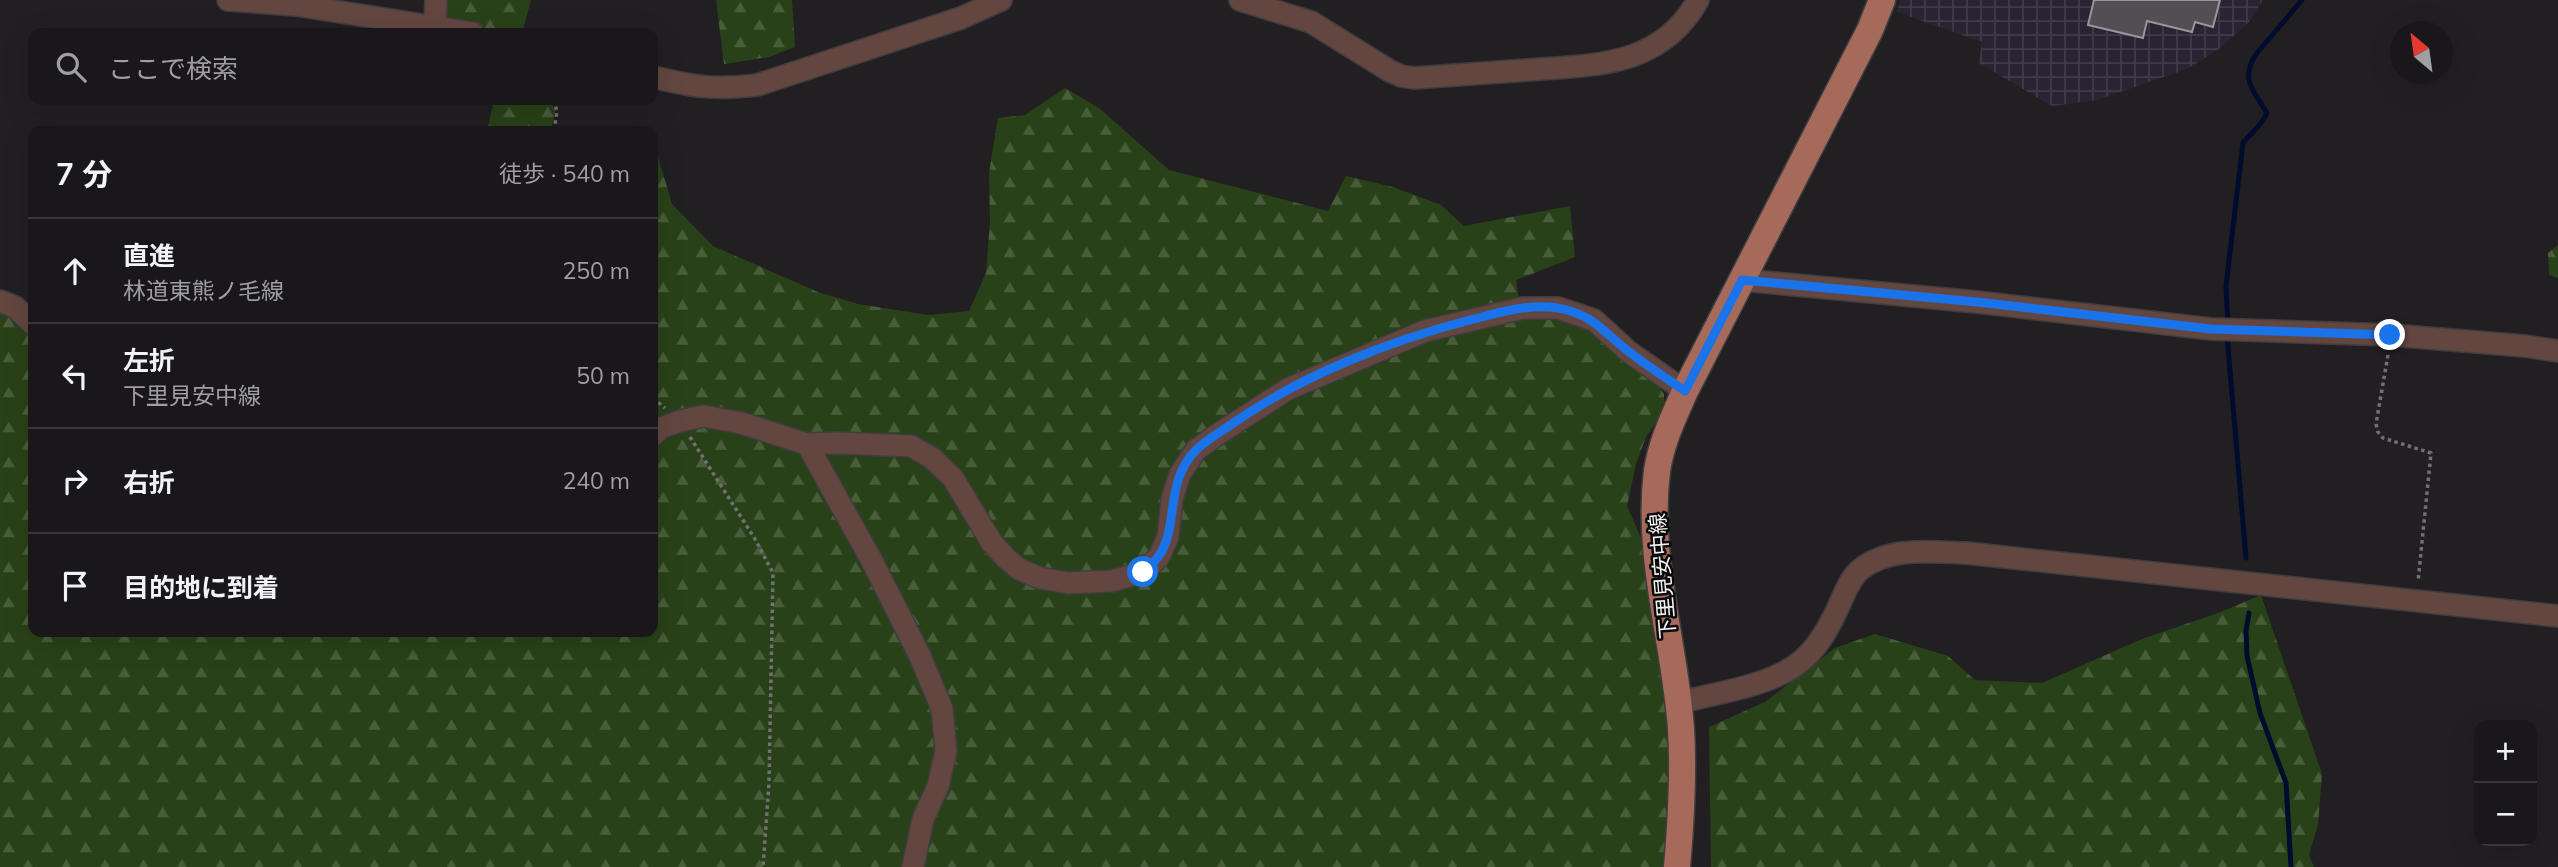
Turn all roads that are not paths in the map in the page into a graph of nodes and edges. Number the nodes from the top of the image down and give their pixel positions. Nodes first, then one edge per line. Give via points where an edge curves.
1 (228, 0) edge
2 (436, 0) edge
3 (1001, 0) edge
4 (1240, 0) edge
5 (1698, 0) edge
6 (1882, 0) edge
7 (435, 26) junction
8 (446, 28) edge
9 (658, 78) edge
10 (1742, 280) junction
11 (0, 301) edge
12 (28, 319) edge
13 (2558, 351) edge
14 (1685, 391) junction
15 (658, 431) edge
16 (807, 444) junction
17 (2558, 616) edge
18 (1678, 703) junction
19 (912, 867) edge
20 (1677, 867) edge

1 - 7 street via 296,5
2 - 7 street
3 - 9 street via 961,18 757,85 697,88
4 - 5 street via 1311,22 1390,71 1414,78 1605,65 1646,51 1667,37
6 - 10 main road, 下里見安中線
7 - 8 street
10 - 13 street via 2211,329 2390,335
10 - 14 main road, 下里見安中線
11 - 12 street
14 - 16 street via 1629,352 1594,320 1558,308 1523,309 1425,331 1288,389 1196,450 1180,474 1168,537 1159,557 1143,572 1112,581 1068,583 1019,569 992,543 953,478 911,446
14 - 18 main road, 下里見安中線 via 1658,469 1655,524
15 - 16 street via 703,416
16 - 19 street via 878,571 942,709 946,751
17 - 18 street via 1966,553 1908,552 1882,558 1860,570 1826,634 1800,663 1770,679
18 - 20 main road, 下里見安中線 via 1683,804

